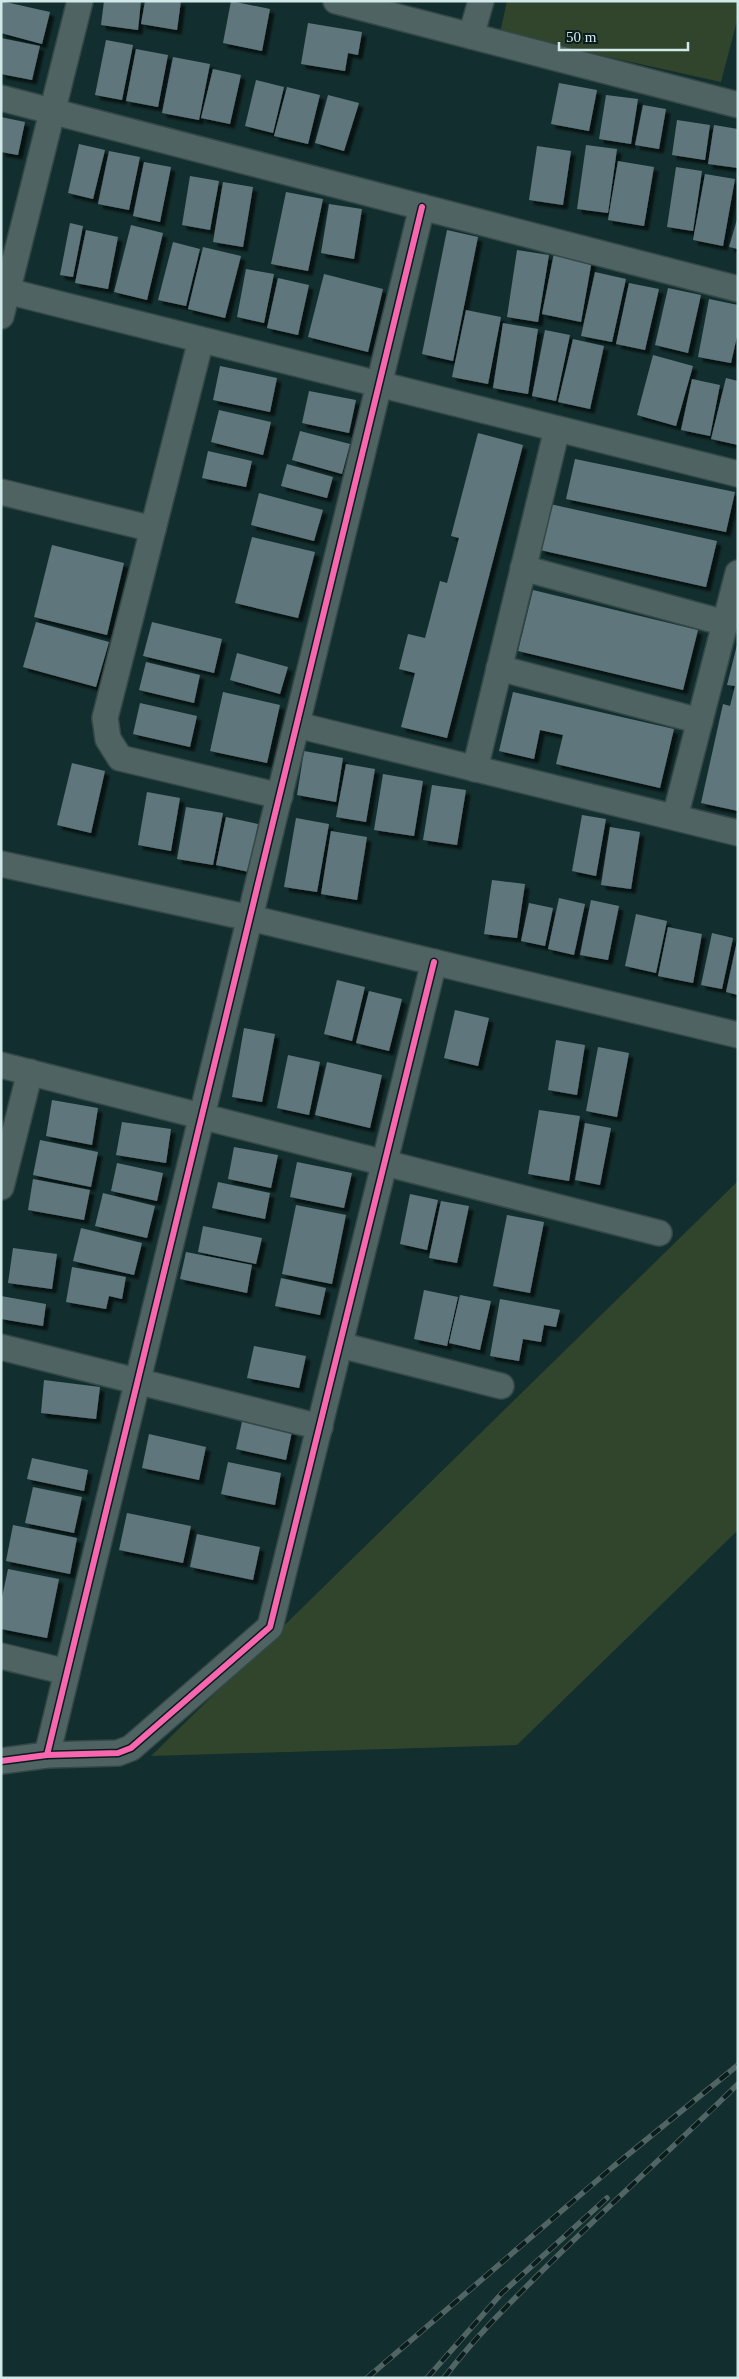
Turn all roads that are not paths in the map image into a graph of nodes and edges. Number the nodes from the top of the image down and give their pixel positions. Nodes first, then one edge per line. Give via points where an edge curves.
1 (80, 1) edge
2 (336, 1) edge
3 (481, 1) edge
4 (471, 36) junction
5 (1, 98) edge
6 (738, 105) edge
7 (52, 111) junction
8 (422, 207) junction
9 (738, 289) edge
10 (7, 292) junction
11 (1, 316) edge
12 (201, 340) junction
13 (379, 384) junction
14 (556, 428) junction
15 (738, 474) edge
16 (1, 492) edge
17 (153, 529) junction
18 (523, 568) junction
19 (738, 573) edge
20 (725, 623) junction
21 (499, 668) junction
22 (700, 721) junction
23 (297, 725) junction
24 (475, 769) junction
25 (280, 796) junction
26 (675, 818) junction
27 (738, 833) edge
28 (1, 864) edge
29 (250, 918) junction
30 (434, 962) junction
31 (738, 1035) edge
32 (1, 1065) edge
33 (30, 1072) junction
34 (202, 1116) junction
35 (385, 1163) junction
36 (1, 1187) edge
37 (659, 1233) dead end
38 (340, 1345) junction
39 (1, 1348) edge
40 (138, 1382) junction
41 (501, 1386) dead end
42 (320, 1426) junction
43 (1, 1656) edge
44 (67, 1672) junction
45 (47, 1755) junction
46 (1, 1761) edge

1 - 7 street
2 - 4 street
3 - 4 street
4 - 6 street
5 - 7 street
7 - 8 street
7 - 10 street
8 - 9 street
8 - 13 street
10 - 11 street
10 - 12 street
12 - 13 street
12 - 17 street
13 - 14 street
13 - 23 street
14 - 15 street
14 - 18 street
16 - 17 street
17 - 25 street via 104,718 108,739 120,758
18 - 20 street
18 - 21 street
19 - 20 street
20 - 22 street
21 - 22 street
21 - 24 street
22 - 26 street
23 - 24 street
23 - 25 street
24 - 26 street
25 - 29 street
26 - 27 street
28 - 29 street
29 - 30 street
29 - 34 street
30 - 31 street
30 - 35 street
32 - 33 street
33 - 34 street
33 - 36 street
34 - 35 street
34 - 40 street
35 - 37 street
35 - 38 street
38 - 41 street
38 - 42 street
39 - 40 street
40 - 42 street
40 - 44 street
42 - 45 street via 270,1627 130,1748 118,1753
43 - 44 street
44 - 45 street
45 - 46 street

